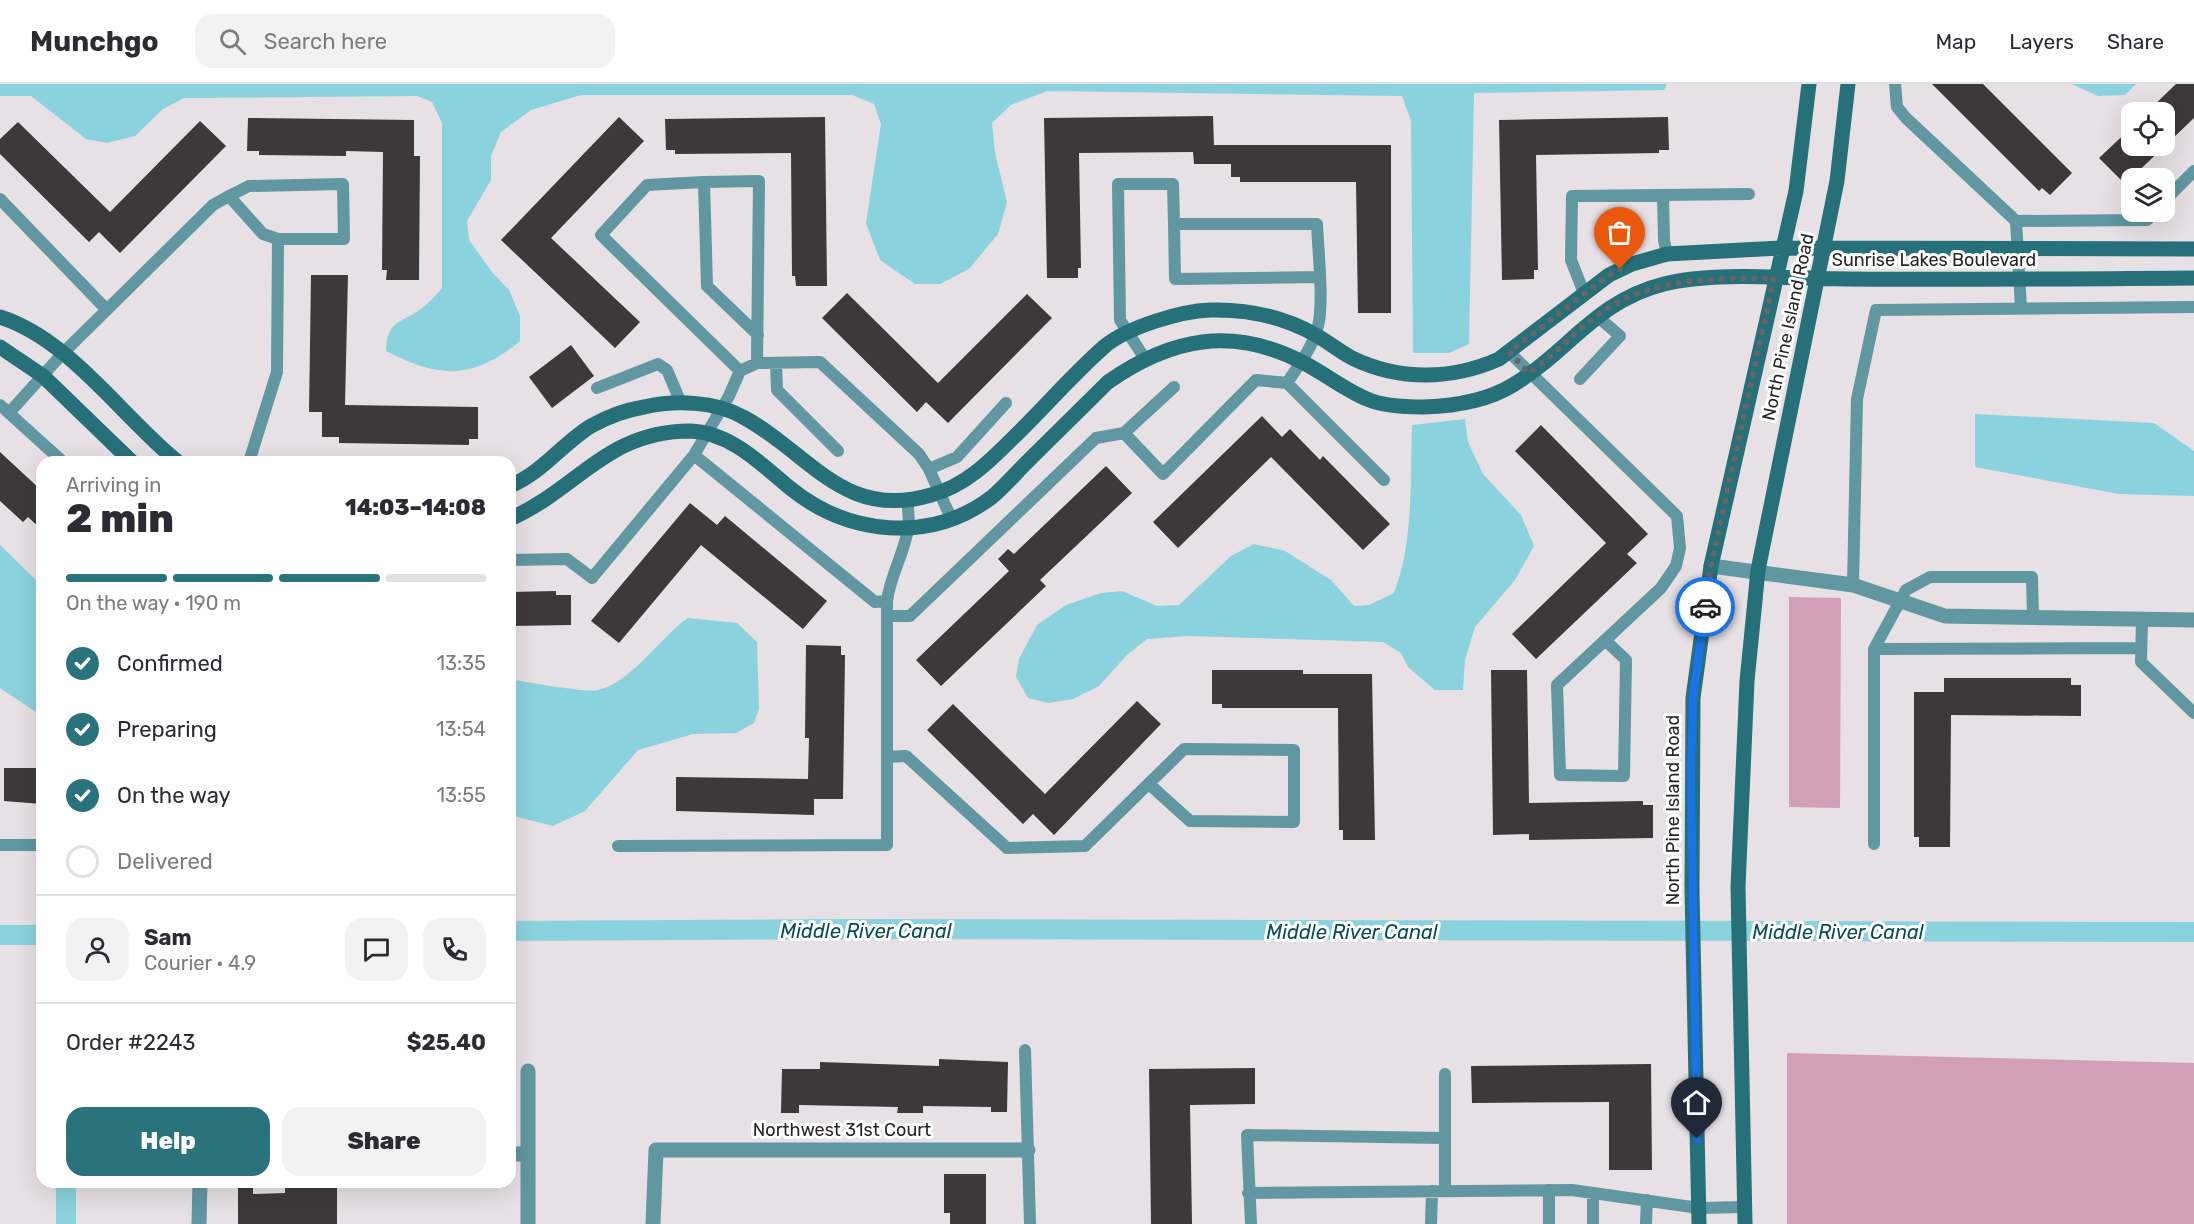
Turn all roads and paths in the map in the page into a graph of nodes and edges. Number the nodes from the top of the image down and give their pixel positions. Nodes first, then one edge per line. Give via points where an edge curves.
1 (1809, 84) edge
2 (1848, 84) edge
3 (1896, 84) edge
4 (2194, 171) edge
5 (704, 182) junction
6 (2175, 190) edge
7 (1749, 194) dead end
8 (1663, 195) junction
9 (229, 196) junction
10 (0, 199) edge
11 (2121, 219) edge
12 (2016, 221) junction
13 (1174, 224) junction
14 (278, 239) junction
15 (1781, 248) junction
16 (1825, 249) junction
17 (2018, 249) junction
18 (2194, 249) edge
19 (1667, 254) junction
20 (1319, 277) junction
21 (1774, 278) junction
22 (2194, 278) edge
23 (1818, 279) junction
24 (2019, 280) junction
25 (1584, 293) junction
26 (2194, 307) edge
27 (2020, 308) junction
28 (106, 310) junction
29 (1596, 316) junction
30 (0, 317) edge
31 (1128, 333) junction
32 (758, 334) junction
33 (1316, 335) junction
34 (0, 347) edge
35 (1509, 352) junction
36 (63, 353) junction
37 (1145, 359) junction
38 (1301, 361) junction
39 (757, 363) junction
40 (776, 363) junction
41 (740, 371) junction
42 (1529, 373) junction
43 (43, 376) junction
44 (1580, 379) dead end
45 (1287, 383) junction
46 (1174, 387) dead end
47 (597, 388) dead end
48 (681, 403) junction
49 (1006, 403) dead end
50 (719, 408) junction
51 (4, 409) edge
52 (707, 433) junction
53 (1124, 433) junction
54 (838, 452) dead end
55 (694, 455) junction
56 (56, 456) edge
57 (126, 456) edge
58 (172, 456) edge
59 (251, 456) edge
60 (929, 469) junction
61 (1384, 480) dead end
62 (516, 482) edge
63 (940, 492) junction
64 (907, 500) junction
65 (516, 516) edge
66 (951, 518) junction
67 (909, 527) junction
68 (516, 560) edge
69 (1711, 566) junction
70 (1758, 570) junction
71 (1853, 585) junction
72 (1901, 600) junction
73 (887, 602) junction
74 (887, 616) junction
75 (2033, 617) junction
76 (2142, 619) junction
77 (2194, 620) edge
78 (1605, 640) junction
79 (2141, 648) junction
80 (1874, 649) junction
81 (2194, 713) edge
82 (887, 757) junction
83 (1149, 784) junction
84 (1874, 844) dead end
85 (0, 845) edge
86 (36, 845) edge
87 (618, 846) dead end
88 (1025, 1050) dead end
89 (528, 1071) dead end
90 (1445, 1074) dead end
91 (1445, 1138) junction
92 (1028, 1149) junction
93 (516, 1154) edge
94 (528, 1154) junction
95 (200, 1188) edge
96 (1549, 1190) junction
97 (1438, 1191) junction
98 (1248, 1193) junction
99 (1593, 1193) junction
100 (1647, 1200) junction
101 (1745, 1207) junction
102 (1699, 1208) junction
103 (199, 1224) edge
104 (528, 1224) edge
105 (653, 1224) edge
106 (1030, 1224) edge
107 (1251, 1224) edge
108 (1431, 1224) edge
109 (1549, 1224) edge
110 (1593, 1224) edge
111 (1646, 1224) edge
112 (1699, 1224) edge
113 (1745, 1224) edge

1 - 15 street, North Pine Island Road via 1796,190
2 - 16 street, North Pine Island Road
3 - 12 lane via 1897,107 1906,118
4 - 6 lane
5 - 32 lane via 707,286
5 - 32 lane via 759,181
5 - 41 lane via 647,185 601,235
7 - 8 lane
8 - 19 lane
8 - 25 lane via 1572,196 1571,260
9 - 14 lane via 263,234
9 - 14 lane via 249,186 343,184 344,239
9 - 28 lane via 213,205
10 - 28 lane
11 - 12 lane
12 - 17 lane
13 - 20 lane via 1317,224
13 - 20 lane via 1175,279
13 - 31 lane via 1173,184 1118,184 1120,320
14 - 59 lane via 277,372
15 - 16 street, Sunrise Lakes Boulevard
15 - 19 street, Sunrise Lakes Boulevard
15 - 21 street, North Pine Island Road
16 - 17 street, Sunrise Lakes Boulevard
16 - 23 street, North Pine Island Road
17 - 18 street, Sunrise Lakes Boulevard
17 - 24 lane
19 - 25 street, Sunrise Lakes Boulevard via 1624,268
20 - 33 lane
21 - 23 street, Sunrise Lakes Boulevard
21 - 29 street, Sunrise Lakes Boulevard via 1667,283 1615,303
21 - 69 street, North Pine Island Road
22 - 24 street, Sunrise Lakes Boulevard
23 - 24 street, Sunrise Lakes Boulevard
23 - 70 street, North Pine Island Road
24 - 27 lane
25 - 35 street, Sunrise Lakes Boulevard
26 - 27 lane
27 - 71 lane via 1876,310 1857,399
28 - 36 lane
29 - 42 street, Sunrise Lakes Boulevard
29 - 44 lane via 1620,336
30 - 36 street via 31,330
31 - 33 street, Sunrise Lakes Boulevard via 1162,319 1208,310 1278,319
31 - 37 lane
31 - 63 street, Sunrise Lakes Boulevard via 1107,345 991,460 970,477
32 - 39 lane
33 - 35 street, Sunrise Lakes Boulevard via 1352,358 1385,370 1420,376 1478,368
33 - 38 lane
34 - 43 street
35 - 42 lane
36 - 43 lane
36 - 58 street
37 - 38 street, Sunrise Lakes Boulevard via 1178,346 1230,340 1272,349
37 - 66 street, Sunrise Lakes Boulevard via 1108,382 992,496
38 - 42 street, Sunrise Lakes Boulevard via 1369,400 1420,407 1458,405 1491,395
38 - 45 lane
39 - 40 lane
39 - 41 lane
40 - 54 lane via 777,390
40 - 60 lane via 820,362 919,454
41 - 50 lane
42 - 78 lane via 1677,516 1680,548 1676,566 1661,588
43 - 51 lane
43 - 57 street
45 - 53 lane via 1256,380 1163,474
45 - 61 lane
46 - 53 lane
47 - 48 lane via 658,364 667,370
48 - 50 street, Sunrise Lakes Boulevard
48 - 62 street, Sunrise Lakes Boulevard via 645,406 590,427 539,469
49 - 60 lane via 957,456
50 - 52 lane
50 - 64 street, Sunrise Lakes Boulevard via 759,427 840,488 861,496
51 - 56 lane
52 - 55 lane
52 - 65 street, Sunrise Lakes Boulevard via 646,436 621,445 536,507
52 - 67 street, Sunrise Lakes Boulevard via 751,455 820,510 864,525
53 - 74 lane via 1096,438 910,616
55 - 68 lane via 592,578 567,559
55 - 73 lane via 875,602
60 - 63 lane
63 - 64 street, Sunrise Lakes Boulevard
63 - 66 lane
64 - 67 lane
66 - 67 street, Sunrise Lakes Boulevard
67 - 73 lane via 888,586
69 - 70 street
69 - 102 street, North Pine Island Road via 1693,698 1693,980
70 - 71 street
70 - 101 street, North Pine Island Road via 1746,691 1738,887
71 - 72 street
72 - 75 street via 1946,616
72 - 75 lane via 1906,590 1930,577 2032,577
72 - 80 lane
73 - 74 lane
74 - 82 lane
75 - 76 street
76 - 77 street
76 - 79 lane
78 - 78 lane via 1557,685 1560,776 1624,776 1626,660
79 - 80 lane
79 - 81 lane via 2141,662
80 - 84 lane
82 - 83 lane via 906,756 1007,848 1085,846
82 - 87 lane via 887,845
83 - 83 lane via 1184,749 1294,750 1294,822 1190,821
85 - 86 lane
88 - 92 lane
89 - 94 street
90 - 91 lane
91 - 97 lane
91 - 98 lane via 1247,1135
92 - 105 street, Northwest 31st Court via 656,1150
92 - 106 lane
93 - 94 street
94 - 104 street
95 - 103 street
96 - 97 lane
96 - 99 lane
96 - 109 lane
97 - 98 lane
97 - 108 lane
98 - 107 lane
99 - 100 lane
99 - 110 lane
100 - 102 lane
100 - 111 lane
101 - 102 lane
101 - 113 street, North Pine Island Road
102 - 112 street, North Pine Island Road

